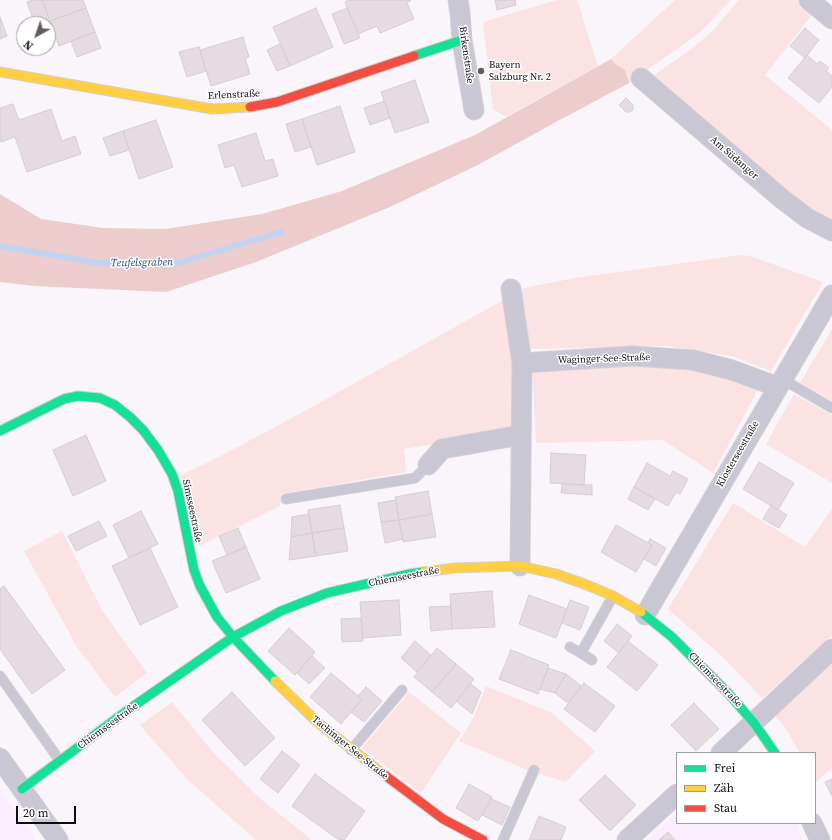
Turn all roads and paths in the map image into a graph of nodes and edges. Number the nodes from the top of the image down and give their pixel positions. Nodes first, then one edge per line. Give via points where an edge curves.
1 (458, 0) edge
2 (809, 0) edge
3 (832, 19) edge
4 (462, 40) junction
5 (0, 72) edge
6 (641, 78) dead end
7 (474, 110) dead end
8 (832, 231) edge
9 (511, 289) dead end
10 (832, 295) edge
11 (522, 363) junction
12 (780, 383) junction
13 (832, 408) edge
14 (0, 431) edge
15 (521, 435) junction
16 (428, 465) joint
17 (286, 499) dead end
18 (520, 566) junction
19 (613, 596) junction
20 (645, 614) junction
21 (233, 637) junction
22 (570, 648) dead end
23 (832, 648) edge
24 (581, 653) junction
25 (592, 660) dead end
26 (0, 676) edge
27 (402, 690) dead end
28 (754, 723) junction
29 (351, 750) junction
30 (722, 752) edge
31 (774, 752) edge
32 (0, 758) edge
33 (60, 761) junction
34 (534, 770) dead end
35 (22, 789) junction
36 (676, 795) edge
37 (812, 824) edge
38 (58, 840) edge
39 (483, 840) edge
40 (503, 840) edge
41 (627, 840) edge
42 (820, 840) edge

1 - 4 street, Birkenstraße
2 - 3 street
4 - 5 street, Erlenstraße via 277,102 252,107 212,109
4 - 7 street, Birkenstraße
6 - 8 street, Am Südanger via 782,199 807,218
9 - 11 street
10 - 12 street, Klosterseestraße
11 - 12 street, Waginger-See-Straße via 632,356 693,360
11 - 15 street
12 - 13 lane
12 - 20 street, Klosterseestraße
14 - 21 street, Simsseestraße via 64,399 78,396 100,398 115,405 130,417 158,450 172,474 178,491 194,570 217,617
15 - 16 street via 442,449
15 - 18 street
16 - 17 lane via 415,478
18 - 19 street, Chiemseestraße via 587,584
18 - 21 street, Chiemseestraße via 454,568 409,574 327,593 281,611
19 - 20 street, Chiemseestraße
19 - 24 lane
20 - 28 street, Chiemseestraße via 696,660
21 - 29 street, Tachinger-See-Straße via 288,695
21 - 33 street, Chiemseestraße
22 - 24 lane
23 - 28 street
24 - 25 lane
26 - 33 lane
27 - 29 lane
28 - 30 street
28 - 31 street, Chiemseestraße
29 - 39 street, Tachinger-See-Straße via 443,819
32 - 35 street
33 - 35 street, Chiemseestraße
34 - 40 lane
35 - 38 street
36 - 41 street
37 - 42 street

